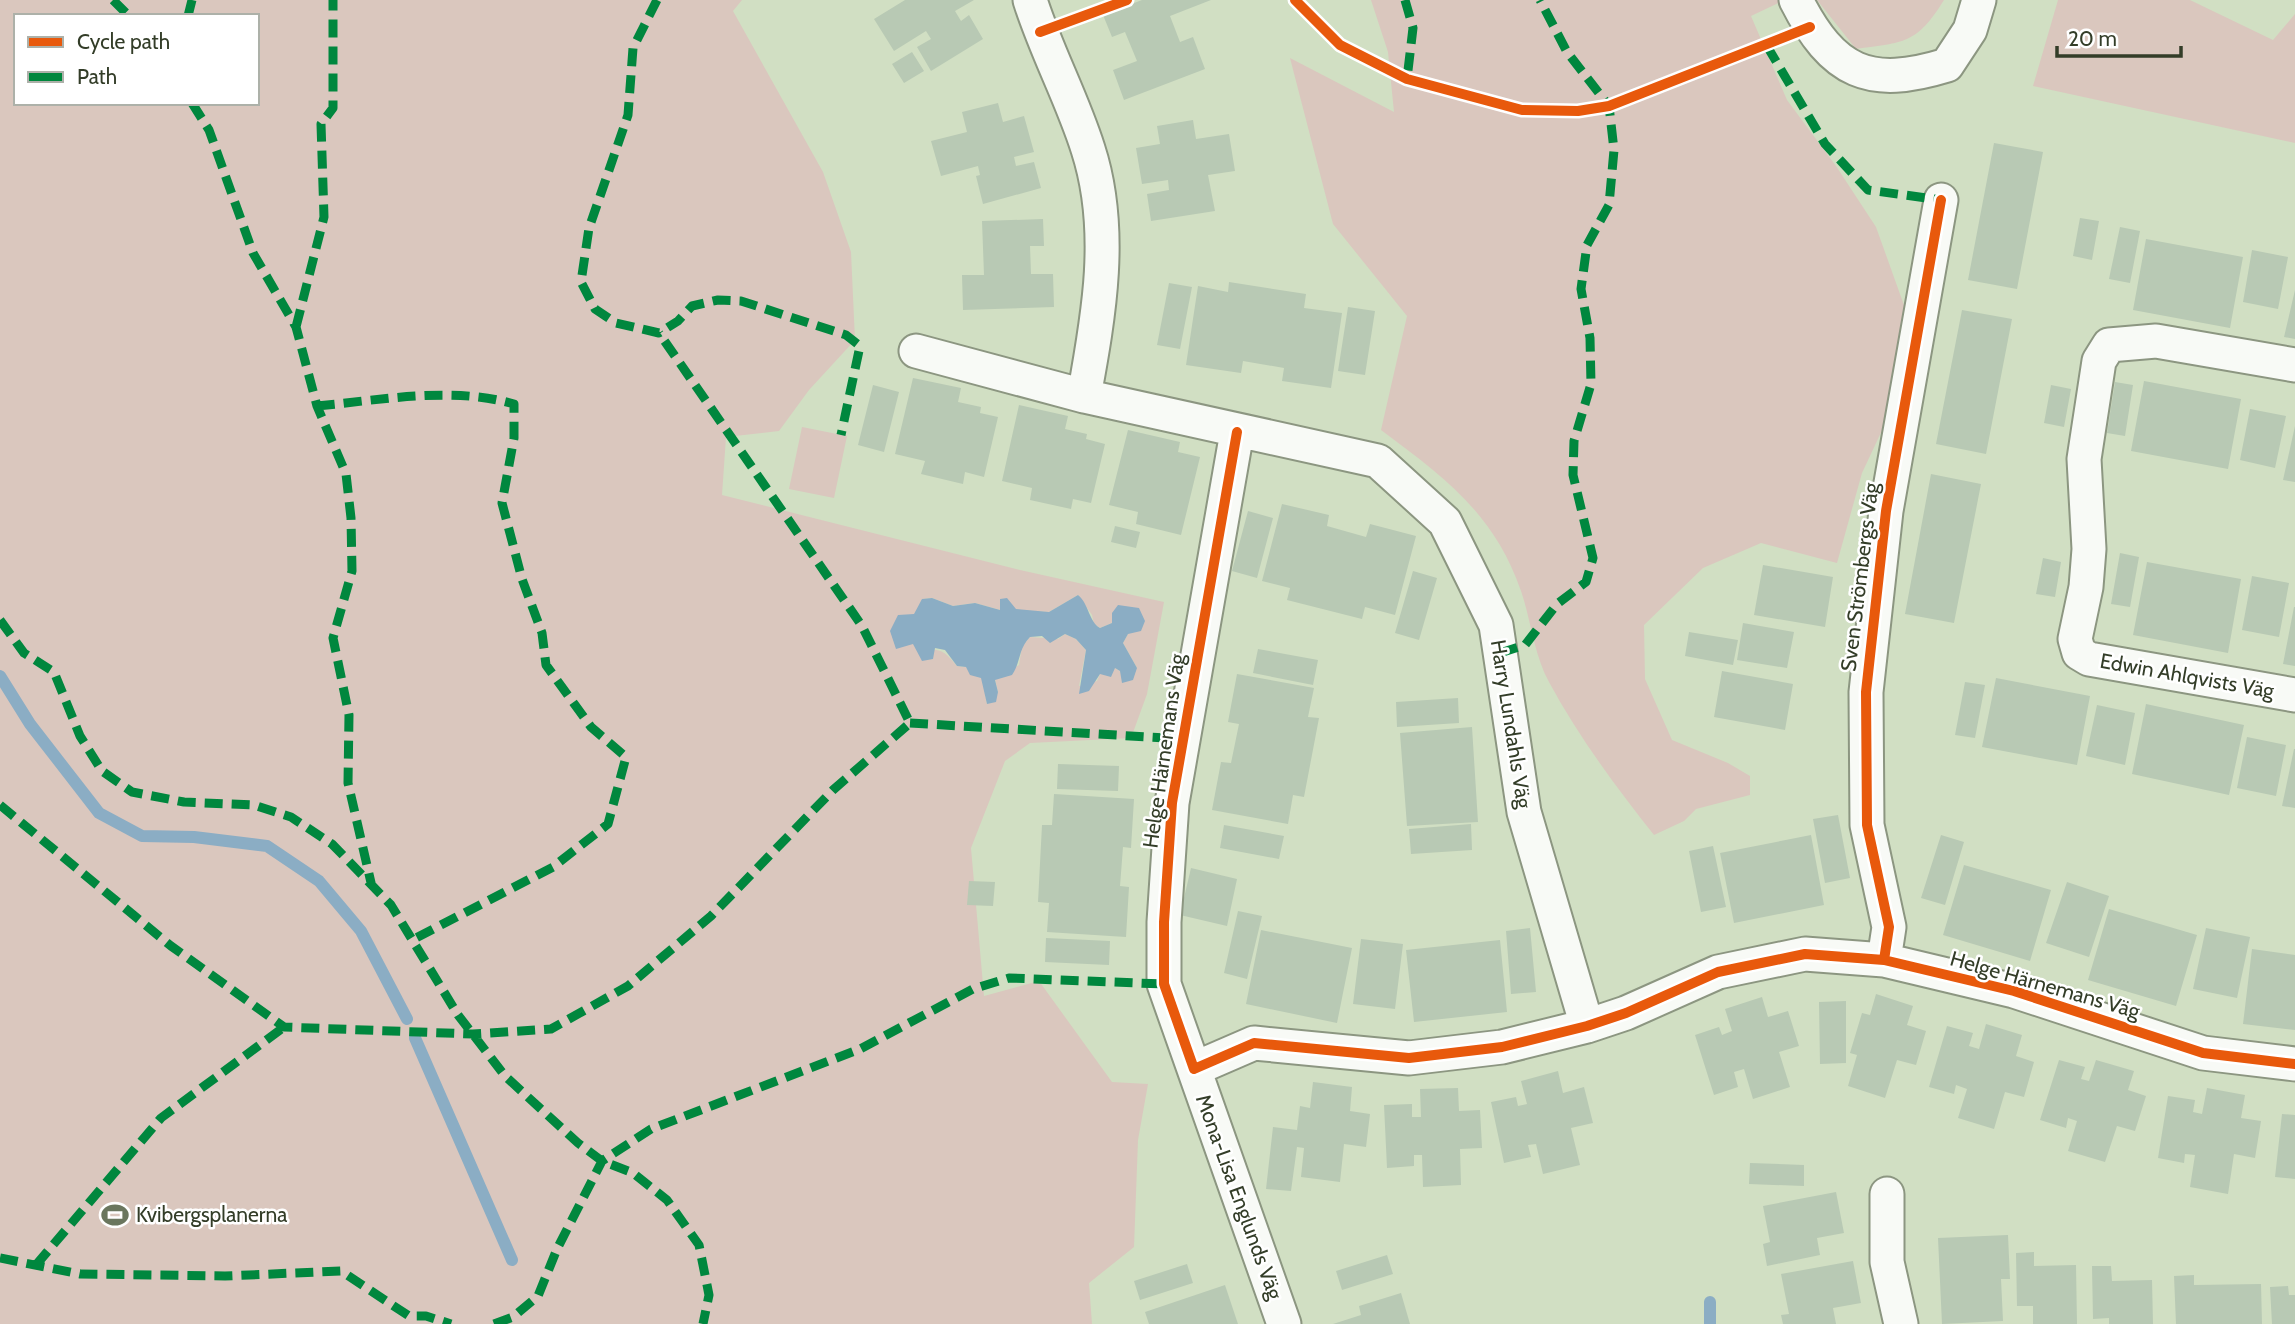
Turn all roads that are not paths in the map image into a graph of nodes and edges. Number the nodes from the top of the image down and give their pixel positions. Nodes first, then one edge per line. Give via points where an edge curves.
1 (1030, 0) edge
2 (1796, 0) edge
3 (1979, 0) edge
4 (1941, 200) dead end
5 (916, 351) dead end
6 (2295, 365) edge
7 (1084, 396) junction
8 (1237, 432) junction
9 (2295, 695) edge
10 (1884, 960) junction
11 (1587, 1026) junction
12 (2295, 1064) edge
13 (1194, 1069) junction
14 (1887, 1194) dead end
15 (1284, 1324) edge
16 (1901, 1324) edge

1 - 7 street via 1089,151 1099,205 1100,308
2 - 3 street via 1810,27 1837,60 1875,76 1912,76 1947,65 1970,30
4 - 10 street, Sven Strömbergs Väg via 1886,511 1866,692 1867,825 1889,927
5 - 7 street, Harry Lundahls Väg
6 - 9 street, Edwin Ahlqvists Väg via 2156,341 2109,345 2099,361 2084,459 2090,549 2076,639 2079,653 2089,659
7 - 8 street, Harry Lundahls Väg
8 - 11 street, Harry Lundahls Väg via 1377,461 1445,522 1496,625 1524,812
8 - 13 street, Helge Härnemans Väg via 1172,803 1166,882 1164,984
10 - 11 street, Helge Härnemans Väg via 1805,954 1718,972
10 - 12 street, Helge Härnemans Väg via 2014,991 2203,1053
11 - 13 street, Helge Härnemans Väg via 1503,1047 1409,1058 1255,1042
13 - 15 street, Mona-Lisa Englunds Väg
14 - 16 street via 1887,1262

